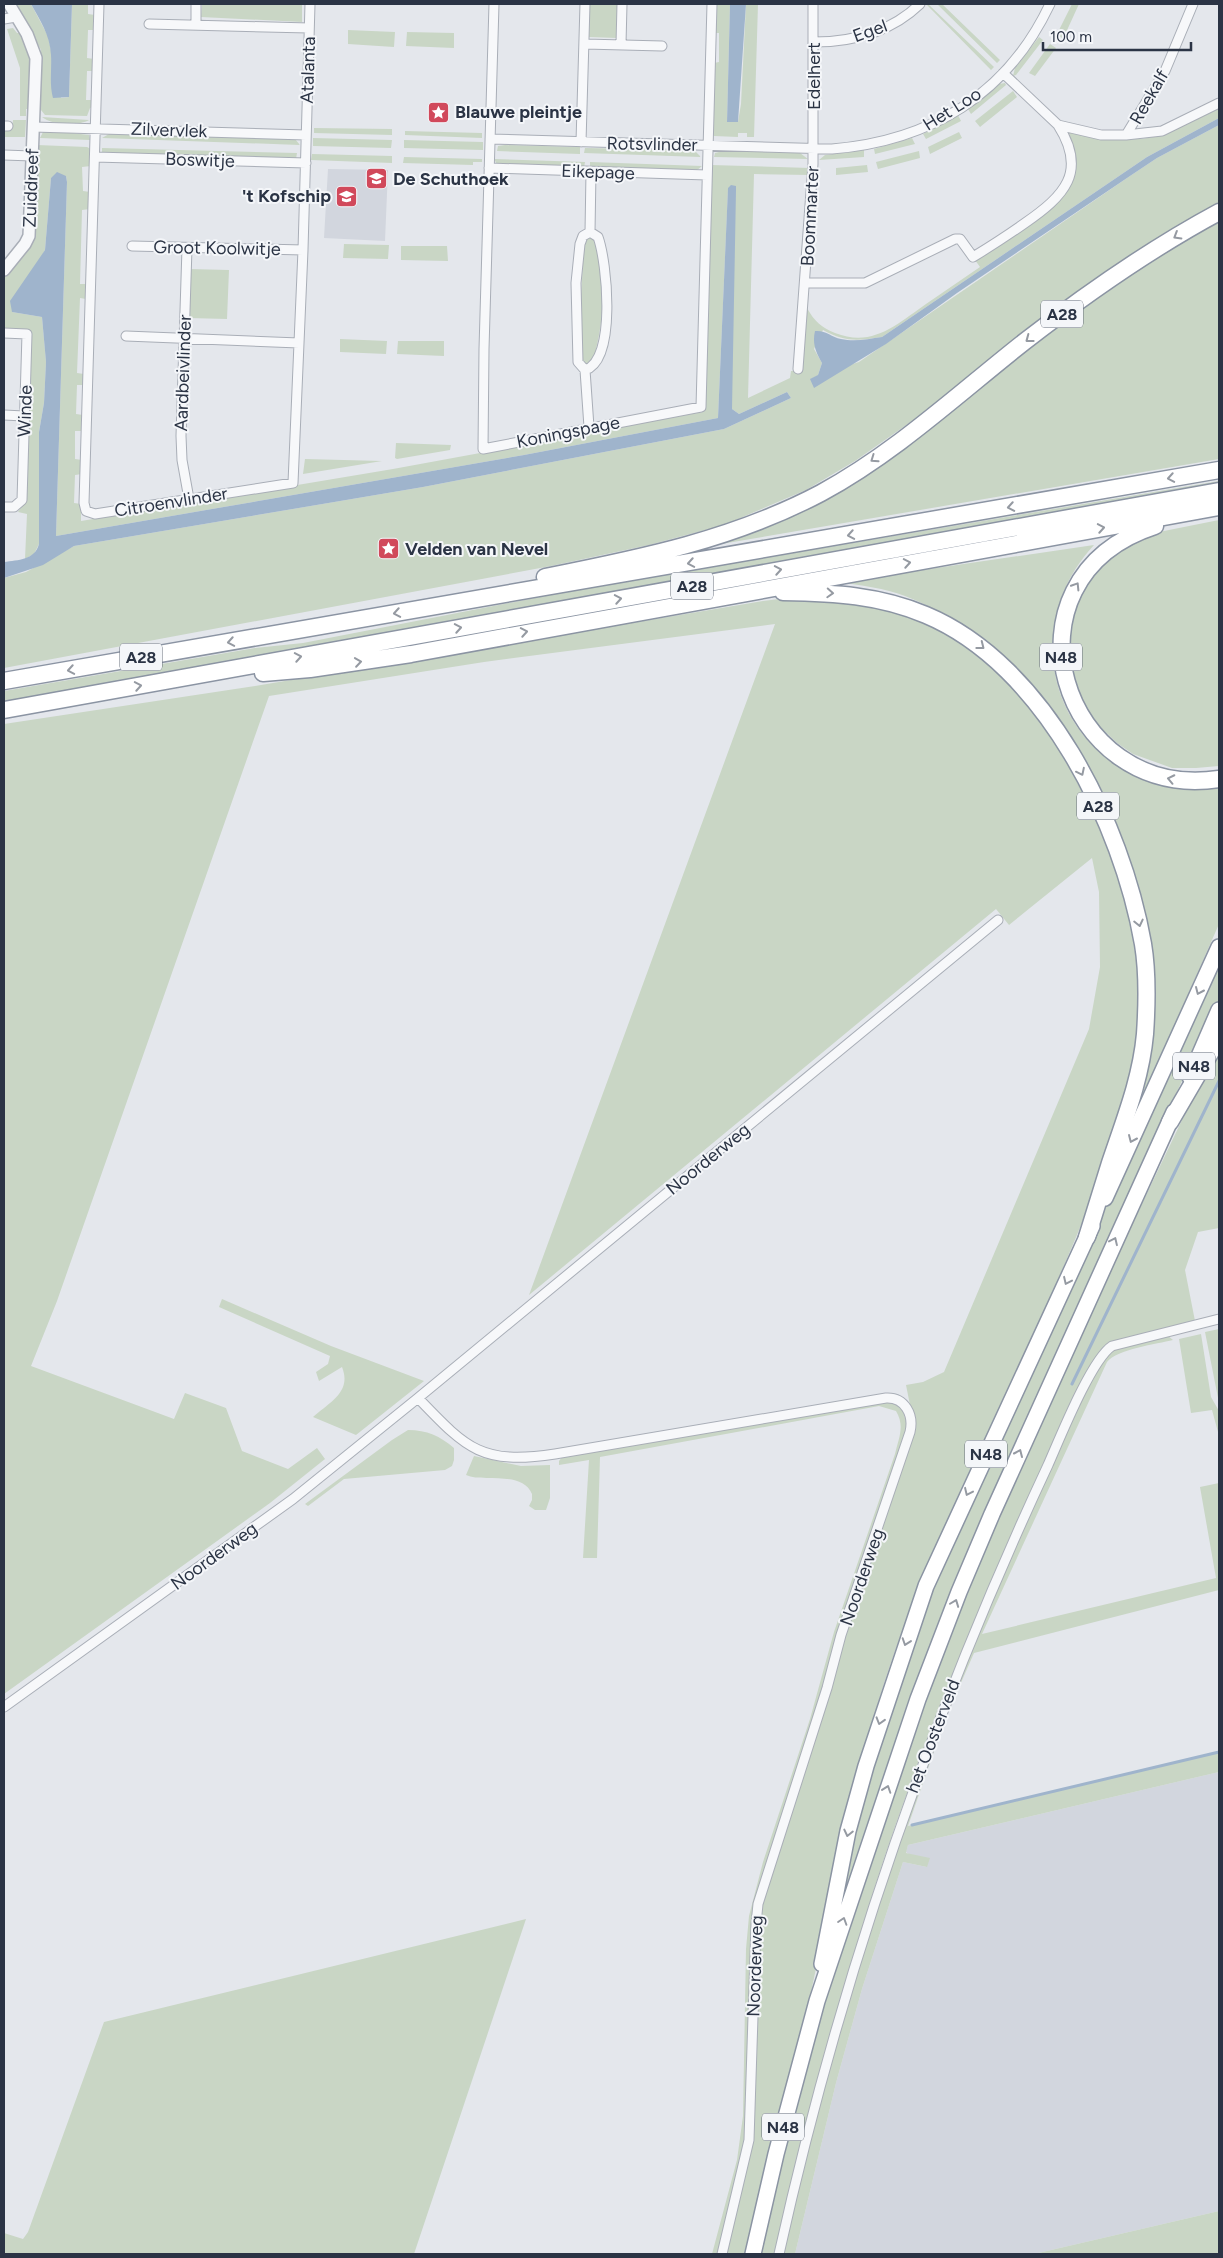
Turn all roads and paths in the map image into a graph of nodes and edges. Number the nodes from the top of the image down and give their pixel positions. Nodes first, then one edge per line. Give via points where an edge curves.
1 (9, 4) edge
2 (100, 4) edge
3 (196, 4) edge
4 (310, 4) edge
5 (494, 4) edge
6 (585, 4) edge
7 (622, 4) edge
8 (712, 4) edge
9 (813, 4) edge
10 (920, 4) edge
11 (1050, 4) edge
12 (1193, 4) edge
13 (16, 17) junction
14 (4, 19) edge
15 (149, 24) dead end
16 (196, 24) junction
17 (309, 28) junction
18 (814, 42) junction
19 (585, 44) junction
20 (621, 44) junction
21 (662, 46) dead end
22 (1004, 73) junction
23 (1219, 103) edge
24 (1058, 125) junction
25 (32, 127) junction
26 (96, 128) junction
27 (306, 135) junction
28 (1126, 135) junction
29 (490, 140) junction
30 (581, 142) junction
31 (707, 145) junction
32 (814, 149) junction
33 (4, 155) edge
34 (32, 156) junction
35 (95, 157) junction
36 (306, 163) junction
37 (489, 168) junction
38 (591, 172) junction
39 (707, 175) junction
40 (1219, 212) edge
41 (590, 232) junction
42 (132, 246) dead end
43 (186, 248) junction
44 (303, 250) junction
45 (4, 270) edge
46 (806, 283) junction
47 (4, 333) edge
48 (126, 336) dead end
49 (183, 339) junction
50 (299, 343) junction
51 (798, 369) dead end
52 (585, 370) junction
53 (4, 415) edge
54 (24, 416) junction
55 (589, 427) junction
56 (1219, 470) edge
57 (1219, 490) edge
58 (189, 499) junction
59 (4, 507) edge
60 (1219, 507) edge
61 (1202, 510) junction
62 (746, 592) junction
63 (445, 605) junction
64 (164, 681) junction
65 (4, 682) edge
66 (4, 710) edge
67 (1219, 779) edge
68 (998, 920) dead end
69 (1219, 947) edge
70 (1219, 1010) edge
71 (1219, 1038) edge
72 (1170, 1122) junction
73 (1087, 1237) junction
74 (1219, 1319) edge
75 (418, 1398) junction
76 (4, 1707) edge
77 (817, 2001) junction
78 (722, 2254) edge
79 (753, 2254) edge
80 (780, 2254) edge

1 - 13 street, Zuiddreef
2 - 26 street
3 - 16 street
4 - 17 street, Atalanta
5 - 29 street, Koningspage
6 - 19 street
7 - 20 street
8 - 31 street, Koningspage
9 - 18 street, Edelhert
10 - 18 street, Egel via 893,24 865,37
11 - 22 street, Het Loo via 1026,47
12 - 28 street, Reekalf via 1165,71
13 - 14 street
13 - 25 street, Zuiddreef via 36,58
15 - 16 street
16 - 17 street
17 - 27 street, Atalanta
18 - 32 street, Edelhert
19 - 20 street
19 - 30 street
20 - 21 street
22 - 24 street
22 - 32 street, Het Loo via 958,110 926,128 857,147
23 - 28 street via 1162,130
24 - 28 street via 1101,135
24 - 46 street, Boommarter via 1067,139 1071,159 1069,180 1062,192 1044,209 973,257 960,240 955,239 865,283
25 - 26 street, Zilvervlek
25 - 34 street, Zuiddreef
26 - 27 street, Zilvervlek
26 - 35 street, Citroenvlinder
27 - 36 street, Citroenvlinder
29 - 30 street, Rotsvlinder
29 - 37 street, Koningspage
30 - 31 street, Rotsvlinder
31 - 32 street, Rotsvlinder
31 - 39 street, Koningspage
32 - 46 street, Boommarter
33 - 34 street
34 - 45 street, Zuiddreef via 29,236
35 - 36 street, Boswitje
35 - 58 street, Citroenvlinder via 86,510 94,514
36 - 44 street, Citroenvlinder
37 - 38 street, Eikepage
37 - 55 street, Koningspage via 483,449
38 - 39 street, Eikepage
38 - 41 street
39 - 55 street, Koningspage via 701,406
40 -> 63 highway, A28 via 1111,278 914,431 854,474 820,493 741,530 630,560 544,577
41 - 52 street via 583,236 580,244 576,283 578,362
41 - 52 street via 598,237 602,248 606,325 595,364
42 - 43 street, Groot Koolwitje
43 - 44 street, Groot Koolwitje
43 - 49 street, Aardbeivlinder
44 - 50 street, Citroenvlinder
46 - 51 street, Boommarter
47 - 54 street, Winde via 27,334
48 - 49 street
49 - 50 street
49 - 58 street, Aardbeivlinder via 181,436
50 - 58 street, Citroenvlinder via 292,483
52 - 55 street
53 - 54 street
54 - 59 street, Winde via 22,500 14,507
56 -> 63 highway, A28
64 -> 57 highway, A28
60 - 61 highway, A28
62 -> 61 highway, A28
67 -> 61 highway, N48 via 1182,781 1156,776 1114,753 1091,730 1077,709 1067,687 1061,660 1066,607 1081,578 1104,552 1146,529
64 -> 62 highway, A28 via 310,669 411,654
62 -> 73 highway, A28 via 857,595 891,602 927,615 976,642 1023,685 1076,761 1127,878 1143,945 1147,1003 1145,1036 1135,1088
63 -> 65 highway, A28
66 -> 64 highway, A28
68 - 75 street, Noorderweg
69 -> 73 highway, N48
70 - 72 highway, N48
71 - 72 highway, N48
77 -> 72 highway, N48 via 903,1742 959,1592 1079,1317
73 -> 77 highway, N48 via 923,1595 886,1702 851,1822 828,1927
74 - 80 street, het Oosterveld via 1112,1346 1100,1357 1074,1409 974,1631 910,1796 831,2044
75 - 76 street, Noorderweg via 293,1499
75 - 78 street, Noorderweg via 462,1442 483,1452 510,1458 555,1454 886,1398 896,1399 907,1409 910,1432 841,1635 758,1904 749,2140
77 - 79 highway, N48

